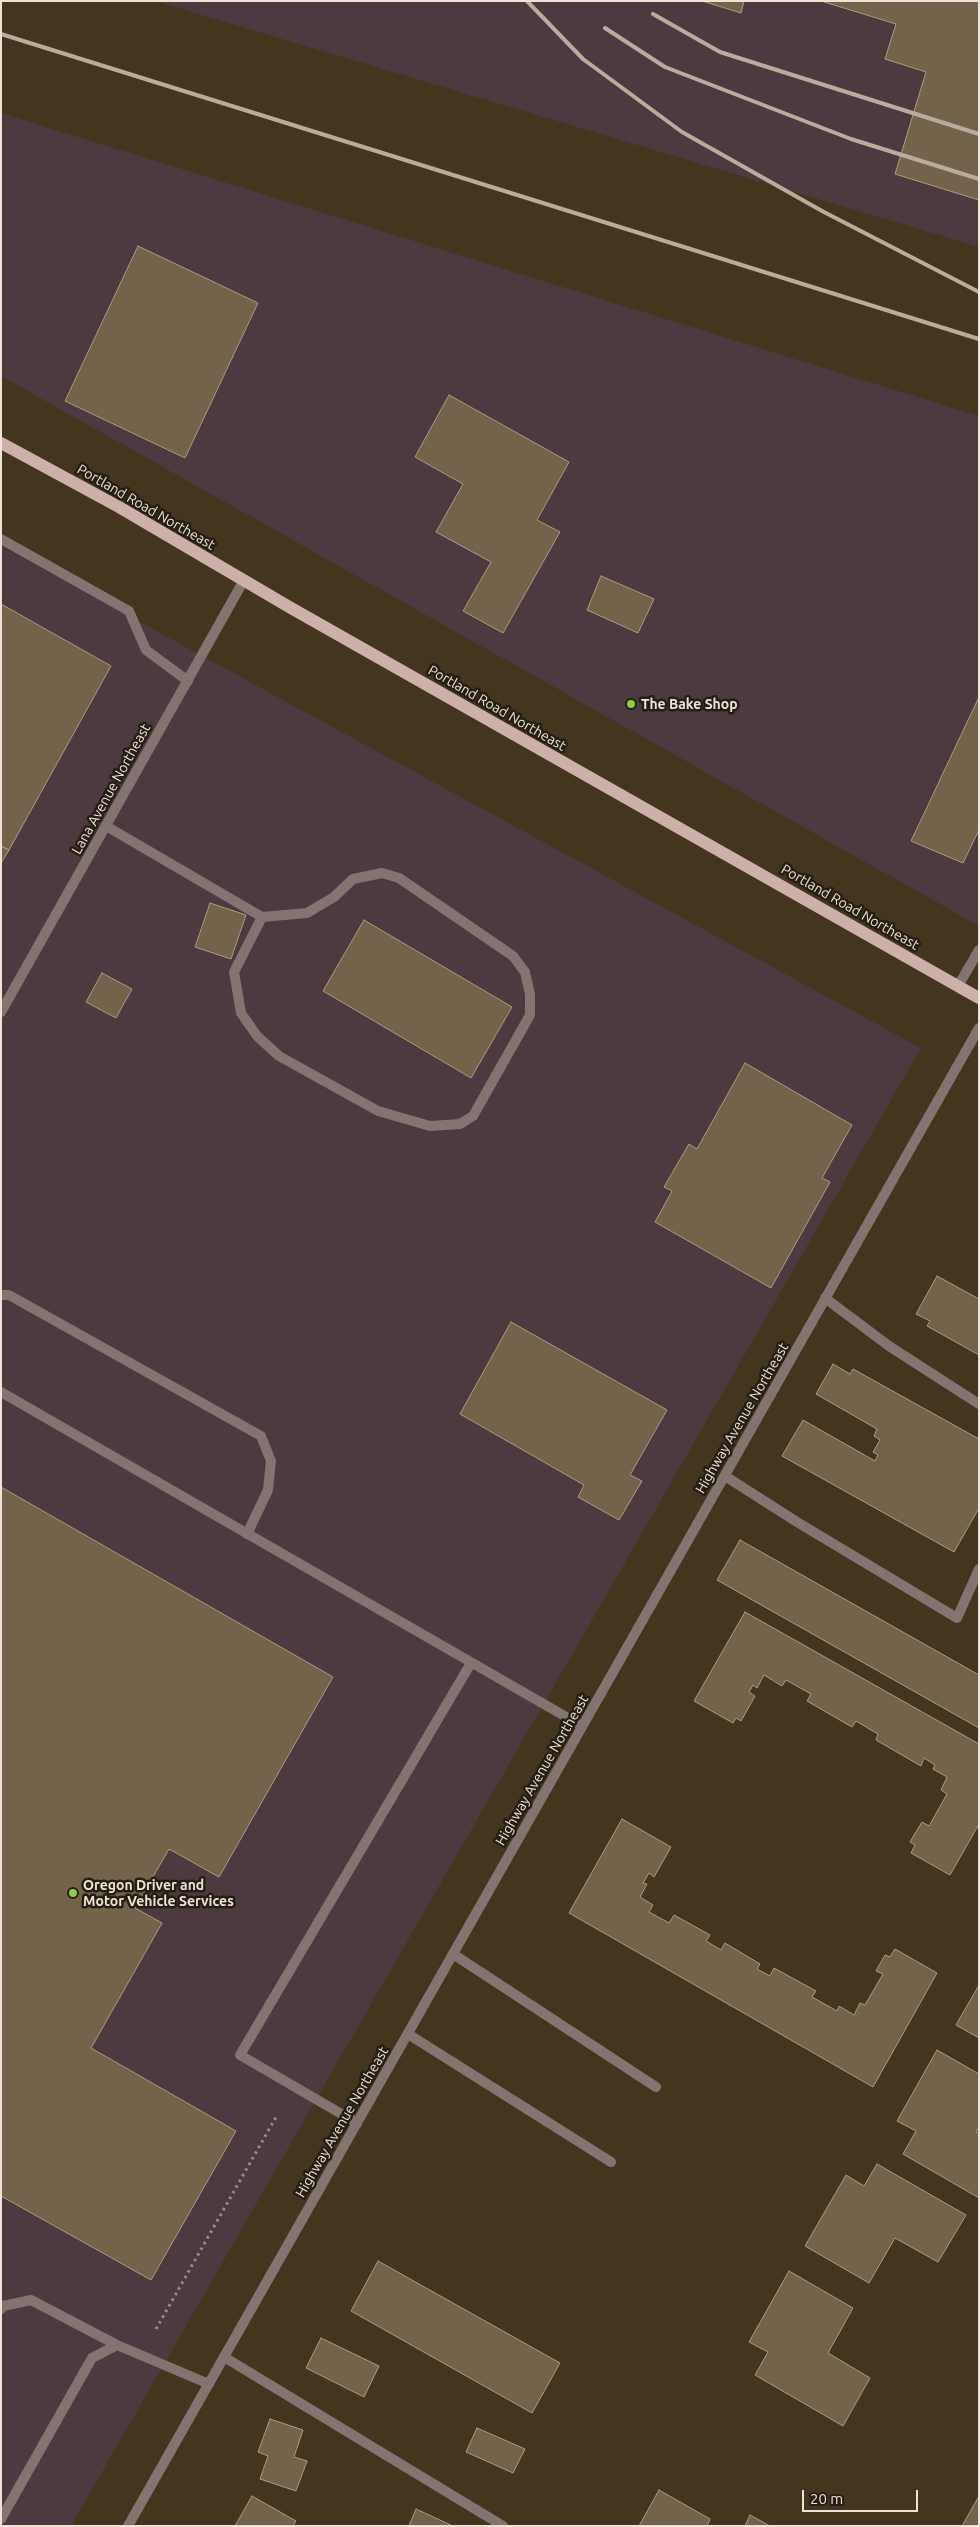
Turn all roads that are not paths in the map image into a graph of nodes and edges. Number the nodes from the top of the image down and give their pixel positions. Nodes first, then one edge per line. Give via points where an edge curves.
1 (1, 443) edge
2 (1, 539) edge
3 (244, 580) junction
4 (188, 681) junction
5 (106, 826) junction
6 (262, 917) junction
7 (979, 950) edge
8 (958, 986) junction
9 (979, 998) edge
10 (1, 1012) edge
11 (979, 1028) edge
12 (1, 1295) edge
13 (825, 1298) junction
14 (1, 1392) edge
15 (979, 1404) edge
16 (724, 1476) junction
17 (247, 1534) junction
18 (979, 1569) edge
19 (471, 1663) junction
20 (582, 1726) junction
21 (453, 1954) junction
22 (408, 2034) junction
23 (656, 2088) dead end
24 (356, 2123) junction
25 (611, 2162) dead end
26 (1, 2309) edge
27 (117, 2345) junction
28 (224, 2357) junction
29 (209, 2384) junction
30 (1, 2519) edge
31 (128, 2526) edge
32 (503, 2526) edge

1 - 3 main road, Portland Road Northeast
2 - 4 street via 128,611 146,650
3 - 4 street, Lana Avenue Northeast
3 - 8 main road, Portland Road Northeast
4 - 5 street, Lana Avenue Northeast
5 - 6 street
5 - 10 street, Lana Avenue Northeast
6 - 6 street via 308,912 334,897 353,879 382,872 400,878 513,956 525,972 530,1015 473,1116 460,1124 430,1126 378,1111 279,1056 257,1036 241,1013 234,972
7 - 8 street
8 - 9 main road, Portland Road Northeast
11 - 13 street, Highway Avenue Northeast
12 - 17 street via 9,1295 261,1436 272,1461 268,1490
13 - 15 street via 889,1346
13 - 16 street, Highway Avenue Northeast
14 - 17 street
16 - 18 street via 957,1618
16 - 20 street, Highway Avenue Northeast
17 - 19 street
19 - 20 street
19 - 24 street via 240,2056
20 - 21 street, Highway Avenue Northeast
21 - 22 street, Highway Avenue Northeast
21 - 23 street
22 - 24 street, Highway Avenue Northeast
22 - 25 street
24 - 28 street, Highway Avenue Northeast
26 - 27 street via 31,2300
27 - 29 street
27 - 30 street via 92,2358
28 - 29 street, Highway Avenue Northeast
28 - 32 street
29 - 31 street, Highway Avenue Northeast

